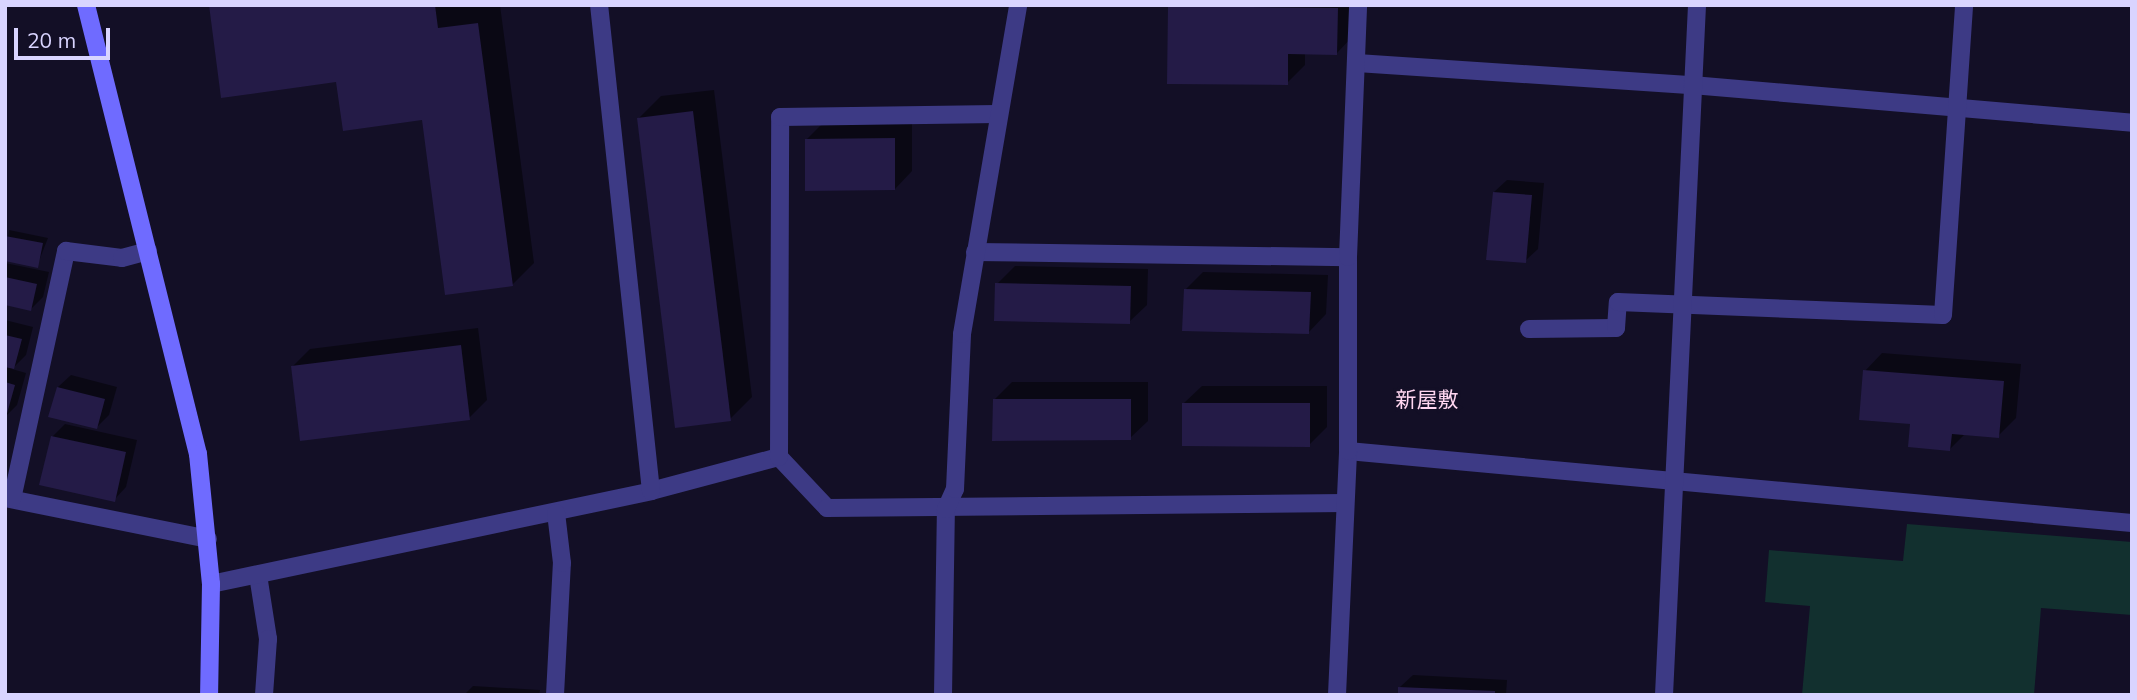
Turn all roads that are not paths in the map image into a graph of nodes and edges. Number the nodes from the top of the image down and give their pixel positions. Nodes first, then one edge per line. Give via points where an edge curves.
1 (86, 5) edge
2 (599, 5) edge
3 (1018, 5) edge
4 (1358, 5) edge
5 (1697, 5) edge
6 (1964, 5) edge
7 (1357, 63) junction
8 (1692, 85) junction
9 (1960, 109) junction
10 (997, 114) junction
11 (2132, 122) edge
12 (148, 251) junction
13 (975, 252) junction
14 (1348, 257) junction
15 (1686, 307) junction
16 (1529, 329) dead end
17 (1348, 451) junction
18 (779, 457) junction
19 (1675, 480) junction
20 (651, 491) junction
21 (9, 499) edge
22 (1345, 503) junction
23 (946, 509) junction
24 (556, 513) junction
25 (2132, 523) edge
26 (208, 539) junction
27 (258, 575) junction
28 (211, 584) junction
29 (209, 695) edge
30 (264, 695) edge
31 (555, 695) edge
32 (943, 695) edge
33 (1337, 695) edge
34 (1664, 695) edge

1 - 12 street
2 - 20 street
3 - 10 street
4 - 7 street
5 - 8 street
6 - 9 street
7 - 8 street
7 - 14 street
8 - 9 street
8 - 15 street
9 - 11 street
9 - 15 street via 1943,315
10 - 13 street
10 - 18 street via 780,117
12 - 21 street via 122,258 66,251
12 - 26 street via 198,454
13 - 14 street
13 - 23 street via 956,403 955,489
14 - 17 street
15 - 16 street via 1618,302 1616,328
15 - 19 street
17 - 19 street
17 - 22 street
18 - 20 street
18 - 23 street via 827,508
19 - 25 street
19 - 34 street
20 - 24 street
21 - 26 street
22 - 23 street
22 - 33 street
23 - 32 street
24 - 27 street
24 - 31 street via 562,563
26 - 28 street
27 - 28 street
27 - 30 street via 268,639
28 - 29 street

